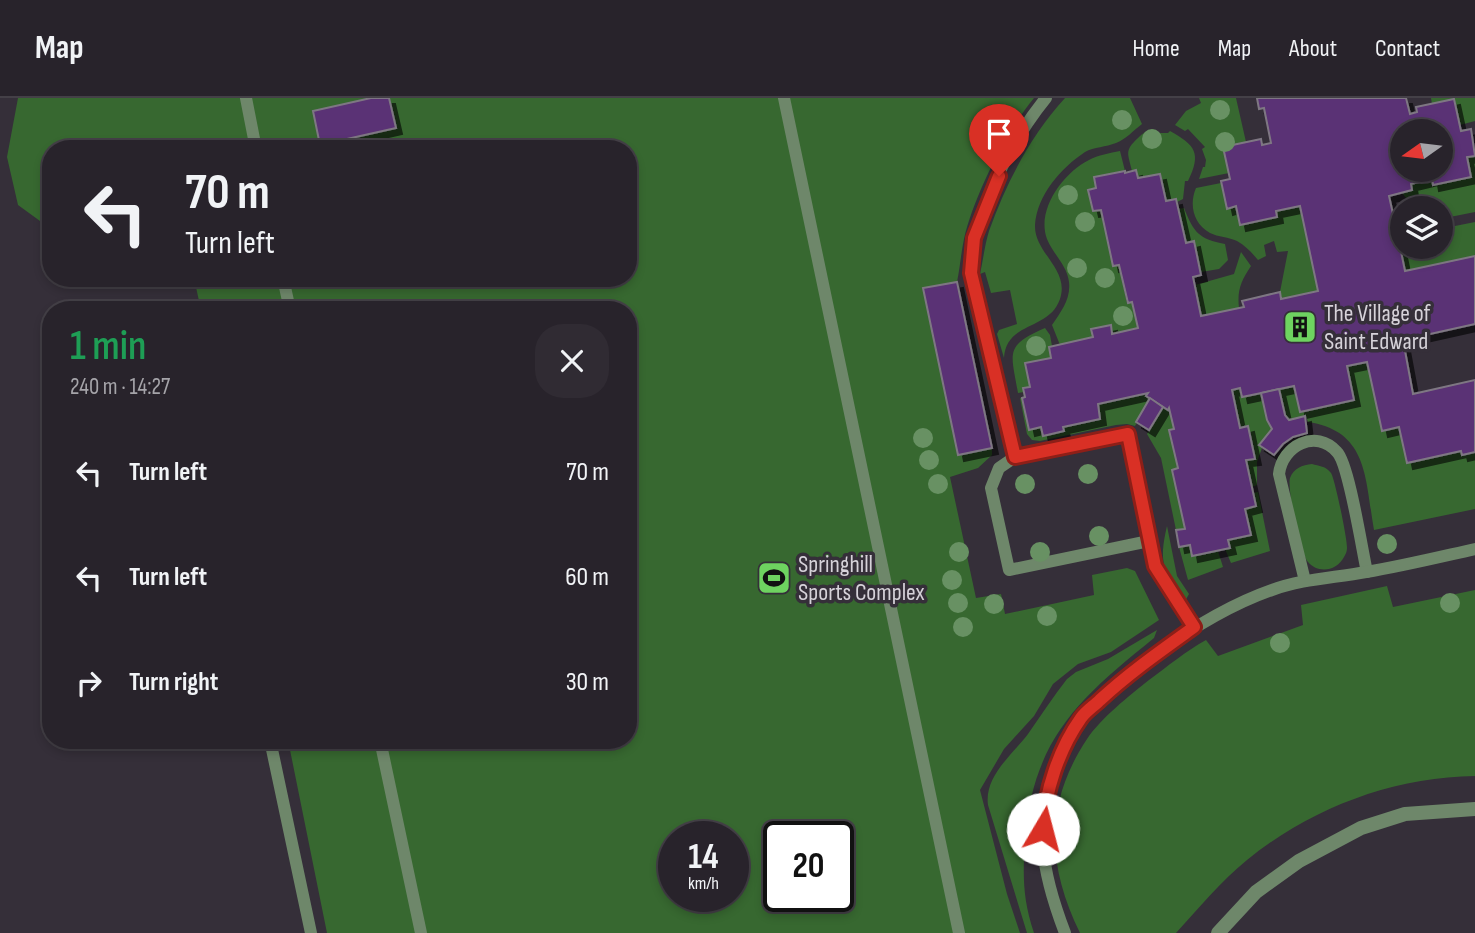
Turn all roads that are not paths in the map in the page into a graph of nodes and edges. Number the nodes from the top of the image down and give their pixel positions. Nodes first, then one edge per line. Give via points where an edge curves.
1 (246, 98) edge
2 (784, 98) edge
3 (1046, 98) edge
4 (254, 140) edge
5 (1015, 457) junction
6 (1149, 541) junction
7 (1475, 549) edge
8 (1367, 572) junction
9 (1305, 580) junction
10 (1194, 627) junction
11 (272, 749) edge
12 (382, 749) edge
13 (1475, 809) edge
14 (311, 933) edge
15 (421, 933) edge
16 (959, 933) edge
17 (1065, 933) edge
18 (1218, 933) edge

1 - 4 lane
2 - 16 lane
3 - 5 lane via 1009,153 974,238 971,273
5 - 6 lane via 1128,434
5 - 6 lane via 999,468 991,488 1009,570
6 - 10 lane via 1159,576
7 - 8 lane
8 - 9 lane
8 - 9 lane via 1343,458 1329,444 1310,440 1285,454 1279,474
9 - 10 lane via 1256,596
10 - 17 lane via 1112,688 1082,717 1066,744 1044,809 1042,848 1049,891
11 - 14 lane
12 - 15 lane
13 - 18 street via 1405,814 1361,828 1299,860 1256,892

